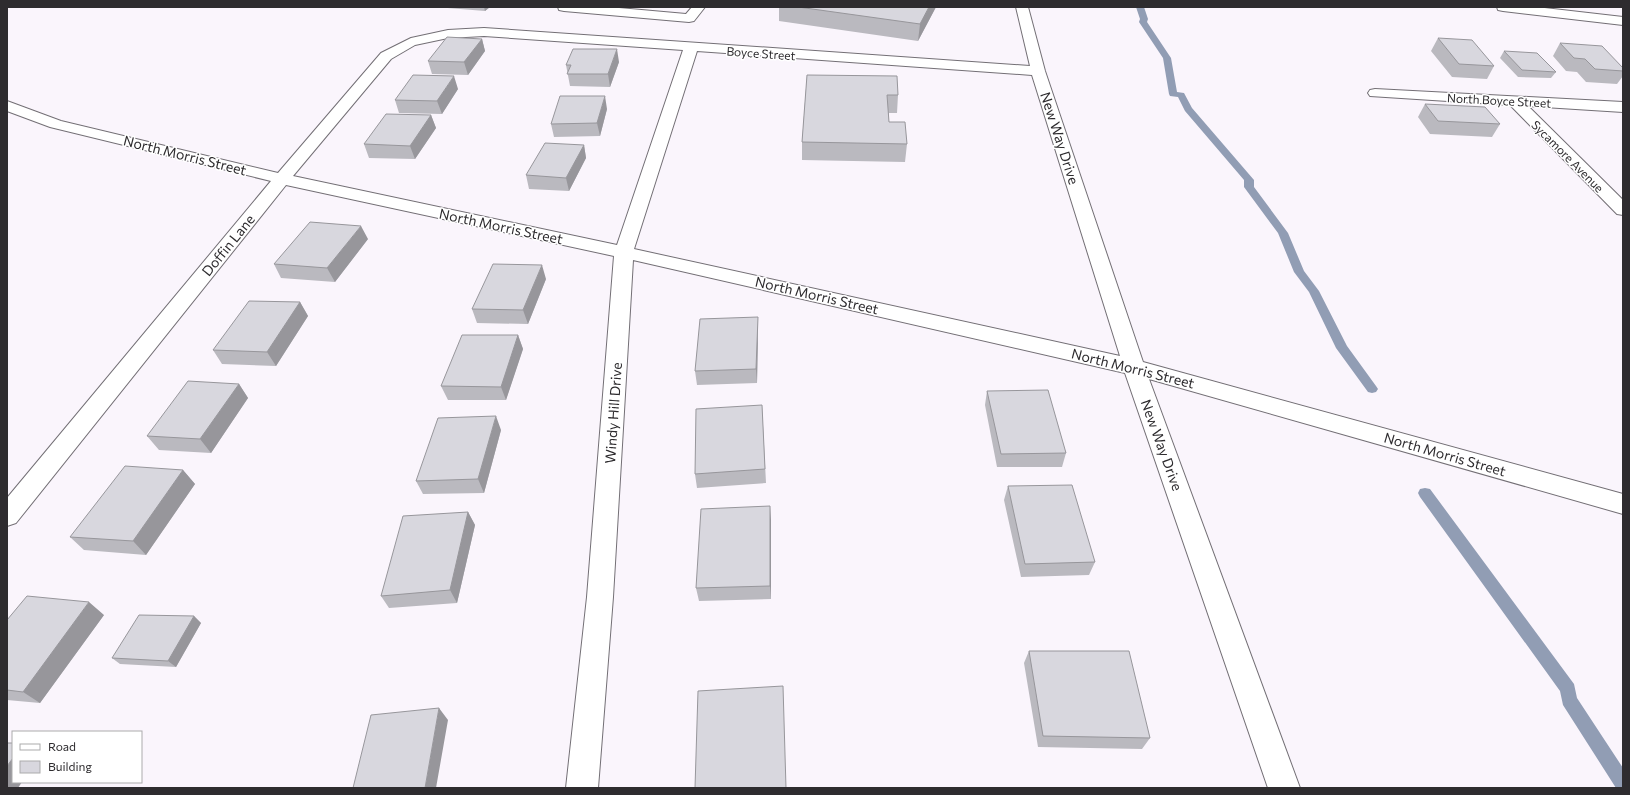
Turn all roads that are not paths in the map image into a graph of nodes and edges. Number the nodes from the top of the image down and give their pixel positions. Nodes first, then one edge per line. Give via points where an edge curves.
1 (564, 7) edge
2 (699, 7) edge
3 (1022, 7) edge
4 (1503, 7) edge
5 (1623, 21) edge
6 (484, 32) joint
7 (691, 47) junction
8 (1038, 71) junction
9 (1375, 93) dead end
10 (1514, 101) junction
11 (7, 106) edge
12 (1623, 107) edge
13 (282, 179) junction
14 (1623, 210) edge
15 (624, 252) junction
16 (1134, 367) junction
17 (12, 504) edge
18 (1623, 504) edge
19 (582, 788) edge
20 (1284, 788) edge

1 - 2 street via 689,18
3 - 8 street, New Way Drive
4 - 5 street
6 - 7 street, Boyce Street
6 - 13 street, Doffin Lane via 448,34 411,42 386,56
7 - 8 street, Boyce Street
7 - 15 street, Windy Hill Drive
8 - 16 street, New Way Drive
9 - 10 street, North Boyce Street
10 - 12 street, North Boyce Street
10 - 14 street, Sycamore Avenue
11 - 13 street, North Morris Street via 56,124
13 - 15 street, North Morris Street
13 - 17 street, Doffin Lane
15 - 16 street, North Morris Street
15 - 19 street, Windy Hill Drive via 600,597
16 - 18 street, North Morris Street
16 - 20 street, New Way Drive

